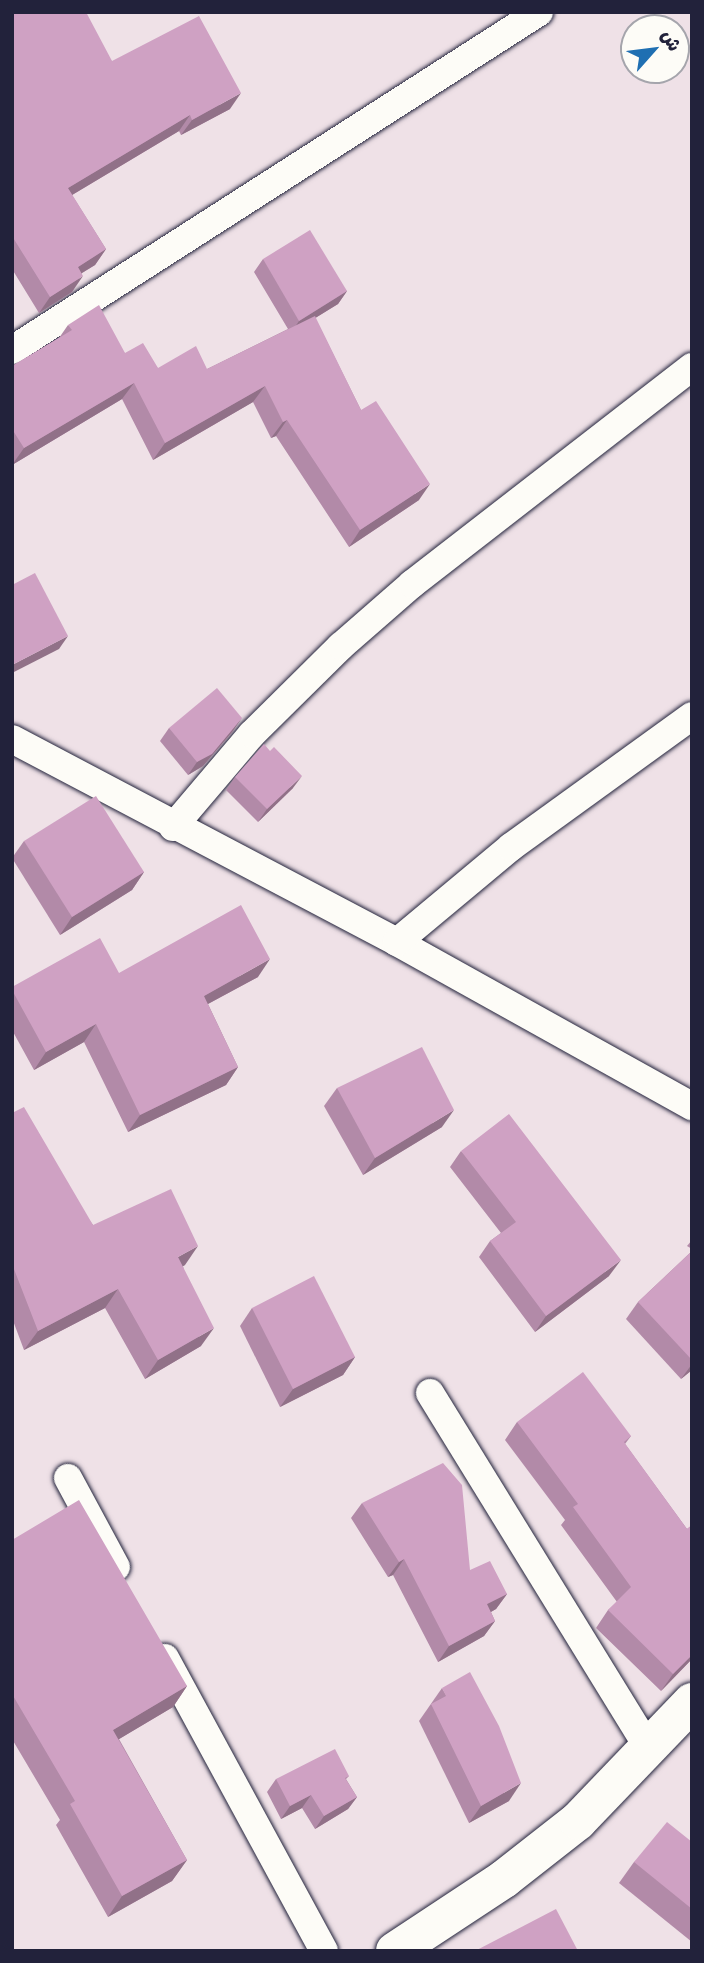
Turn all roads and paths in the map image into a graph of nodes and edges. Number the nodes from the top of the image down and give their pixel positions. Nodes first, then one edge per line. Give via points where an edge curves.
1 (539, 12) edge
2 (12, 351) edge
3 (692, 367) edge
4 (692, 716) edge
5 (12, 739) edge
6 (173, 827) junction
7 (397, 942) junction
8 (692, 1106) edge
9 (430, 1393) dead end
10 (68, 1478) dead end
11 (127, 1587) edge
12 (152, 1636) edge
13 (692, 1702) edge
14 (649, 1749) junction
15 (324, 1951) edge
16 (395, 1951) edge

1 - 2 street
3 - 6 street via 412,584 341,646 252,734
4 - 7 street via 511,847
5 - 6 street
6 - 7 street
7 - 8 street
9 - 14 street
10 - 11 street
12 - 15 street
13 - 14 main road
14 - 16 main road via 540,1853

